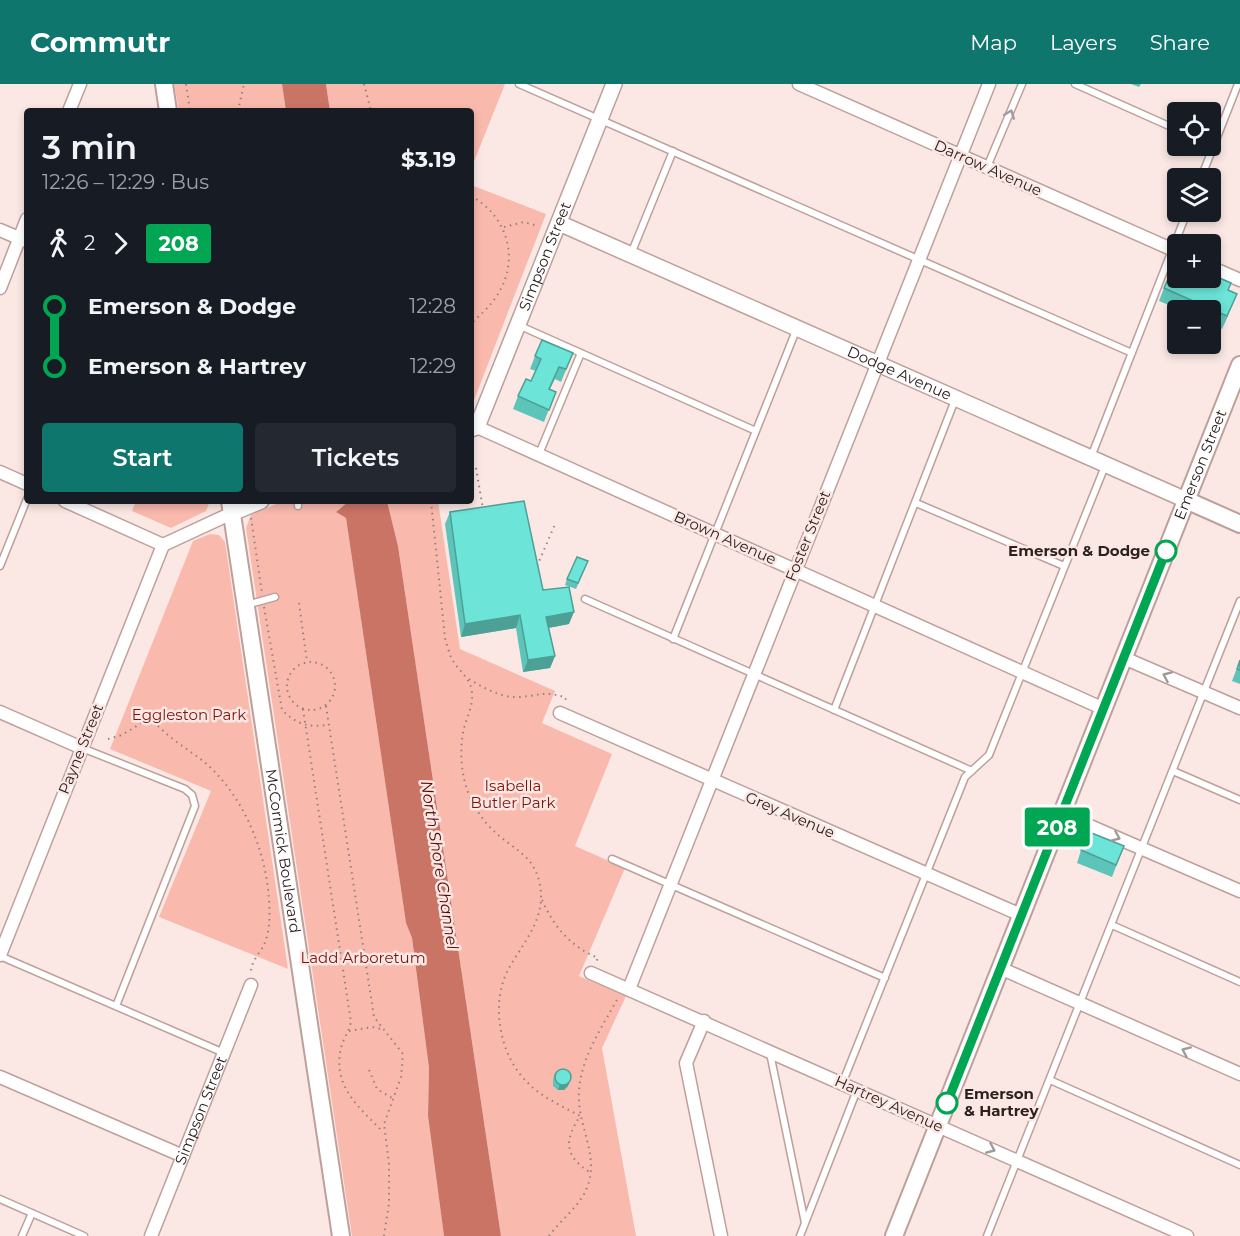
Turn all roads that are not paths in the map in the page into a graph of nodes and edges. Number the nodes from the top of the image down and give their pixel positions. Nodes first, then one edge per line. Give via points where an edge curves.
1 (80, 84) edge
2 (164, 84) edge
3 (519, 84) edge
4 (614, 84) edge
5 (799, 84) edge
6 (989, 84) edge
7 (1022, 84) edge
8 (1075, 84) edge
9 (1238, 84) edge
10 (70, 108) edge
11 (168, 108) edge
12 (600, 119) junction
13 (1167, 124) edge
14 (1221, 124) edge
15 (673, 151) junction
16 (961, 156) junction
17 (987, 168) junction
18 (559, 223) junction
19 (0, 230) edge
20 (23, 240) edge
21 (1167, 247) edge
22 (631, 255) junction
23 (919, 260) junction
24 (1167, 270) edge
25 (1221, 272) edge
26 (1240, 280) edge
27 (0, 288) edge
28 (518, 326) junction
29 (797, 328) junction
30 (581, 353) junction
31 (1132, 353) junction
32 (877, 363) junction
33 (1240, 365) edge
34 (956, 398) junction
35 (474, 428) edge
36 (756, 431) junction
37 (539, 455) junction
38 (1098, 461) junction
39 (0, 472) edge
40 (24, 483) edge
41 (1186, 500) junction
42 (916, 503) junction
43 (25, 504) edge
44 (72, 504) edge
45 (246, 504) edge
46 (231, 507) edge
47 (1240, 524) edge
48 (715, 534) junction
49 (163, 545) junction
50 (0, 566) edge
51 (1064, 566) junction
52 (795, 570) junction
53 (275, 597) dead end
54 (585, 599) dead end
55 (1240, 601) edge
56 (246, 605) junction
57 (876, 606) junction
58 (1237, 618) edge
59 (673, 639) junction
60 (1124, 658) junction
61 (1022, 672) junction
62 (754, 675) junction
63 (1203, 692) junction
64 (1240, 708) edge
65 (1104, 709) junction
66 (834, 710) junction
67 (0, 712) edge
68 (560, 713) road end
69 (82, 748) junction
70 (972, 771) junction
71 (1173, 771) junction
72 (712, 781) junction
73 (1240, 800) edge
74 (1062, 814) junction
75 (1142, 848) junction
76 (612, 859) dead end
77 (927, 874) junction
78 (671, 885) junction
79 (1240, 891) edge
80 (1021, 915) junction
81 (1112, 925) junction
82 (0, 955) edge
83 (1000, 968) junction
84 (591, 973) road end
85 (885, 978) junction
86 (1240, 982) edge
87 (251, 985) road end
88 (629, 989) junction
89 (1080, 1004) junction
90 (116, 1006) junction
91 (704, 1021) junction
92 (770, 1051) junction
93 (224, 1053) junction
94 (1240, 1074) edge
95 (0, 1077) edge
96 (1050, 1080) junction
97 (842, 1084) junction
98 (857, 1090) junction
99 (938, 1125) junction
100 (183, 1156) junction
101 (1017, 1161) junction
102 (1240, 1165) edge
103 (0, 1199) edge
104 (32, 1213) junction
105 (805, 1223) junction
106 (22, 1236) edge
107 (84, 1236) edge
108 (151, 1236) edge
109 (341, 1236) edge
110 (721, 1236) edge
111 (800, 1236) edge
112 (894, 1236) edge
113 (987, 1236) edge
114 (1186, 1236) edge

1 - 10 street
2 - 11 main road
3 - 12 lane
4 - 12 street, Simpson Street
5 - 16 street, Darrow Avenue
6 - 16 street, Foster Street
17 -> 7 lane
8 - 13 lane
9 - 14 lane
12 - 15 lane
12 - 18 street, Simpson Street
15 - 22 lane
15 - 23 lane
16 - 17 street, Darrow Avenue
16 - 23 street, Foster Street
17 - 21 street, Darrow Avenue
18 - 22 street, Dodge Avenue
18 - 28 street, Simpson Street
19 - 20 street
20 - 27 street
22 - 29 street, Dodge Avenue
23 - 31 lane
23 - 32 street, Foster Street
24 - 31 lane
25 - 26 street
28 - 30 lane
28 - 35 street, Simpson Street
29 - 32 street, Dodge Avenue
29 - 36 lane
30 - 36 lane
30 - 37 lane
31 - 38 lane
32 - 34 street, Dodge Avenue
32 - 52 street, Foster Street
33 - 41 main road, Emerson Street
34 - 38 street, Dodge Avenue
34 - 42 lane
35 - 37 street, Brown Avenue
36 - 48 lane
37 - 48 street, Brown Avenue
38 - 41 street, Dodge Avenue
38 - 51 lane
39 - 40 street
41 - 47 main road, Dodge Avenue
41 - 60 main road, Emerson Street
42 - 51 lane
42 - 57 lane
43 - 50 lane
44 - 49 street
45 - 46 street
46 - 49 street
46 - 56 main road, McCormick Boulevard
48 - 52 street, Brown Avenue
48 - 59 lane
49 - 69 street, Payne Street
51 - 61 lane
52 - 57 street, Brown Avenue
52 - 62 street, Foster Street
53 - 56 lane
54 - 59 lane
55 - 58 lane
56 - 109 main road, McCormick Boulevard
57 - 61 street, Brown Avenue
57 - 66 lane
58 - 63 lane
59 - 62 lane
63 -> 60 street
60 - 65 main road, Emerson Street
61 - 65 street, Brown Avenue
61 - 70 lane via 989,755
62 - 66 lane
62 - 72 street, Foster Street
63 - 64 street
63 - 71 lane
65 - 74 main road, Emerson Street
66 - 70 lane
67 - 69 street
68 - 72 street, Grey Avenue
69 - 82 street, Payne Street
69 - 90 lane via 185,789 195,806
70 - 77 lane via 965,777
71 - 73 lane
71 - 75 lane
72 - 77 street, Grey Avenue
72 - 78 street, Foster Street
74 -> 75 street
74 - 80 main road, Emerson Street
75 - 79 street
75 - 81 lane
76 - 78 lane
77 - 80 street, Grey Avenue
77 - 85 lane
78 - 85 lane
78 - 88 street, Foster Street
80 - 83 main road, Emerson Street
81 - 86 lane
81 - 89 lane
82 - 90 lane
83 - 89 street
83 - 99 main road, Emerson Street
84 - 88 street, Hartrey Avenue
85 - 97 lane
87 - 93 street, Simpson Street
88 - 91 street, Hartrey Avenue
94 -> 89 street
89 - 96 lane
90 - 93 lane
91 - 92 street, Hartrey Avenue
91 - 110 street via 686,1063
92 - 97 street, Hartrey Avenue
92 - 105 lane
93 - 100 street, Simpson Street
95 - 100 street
96 - 101 lane
96 - 102 lane
97 - 98 street, Hartrey Avenue
98 - 99 street, Hartrey Avenue
98 - 105 lane
99 -> 101 street, Hartrey Avenue
99 - 112 main road, Emerson Street
100 - 108 street, Simpson Street
101 - 113 lane
101 - 114 street, Hartrey Avenue
103 - 104 lane
104 - 106 lane
104 - 107 lane
105 - 111 lane

